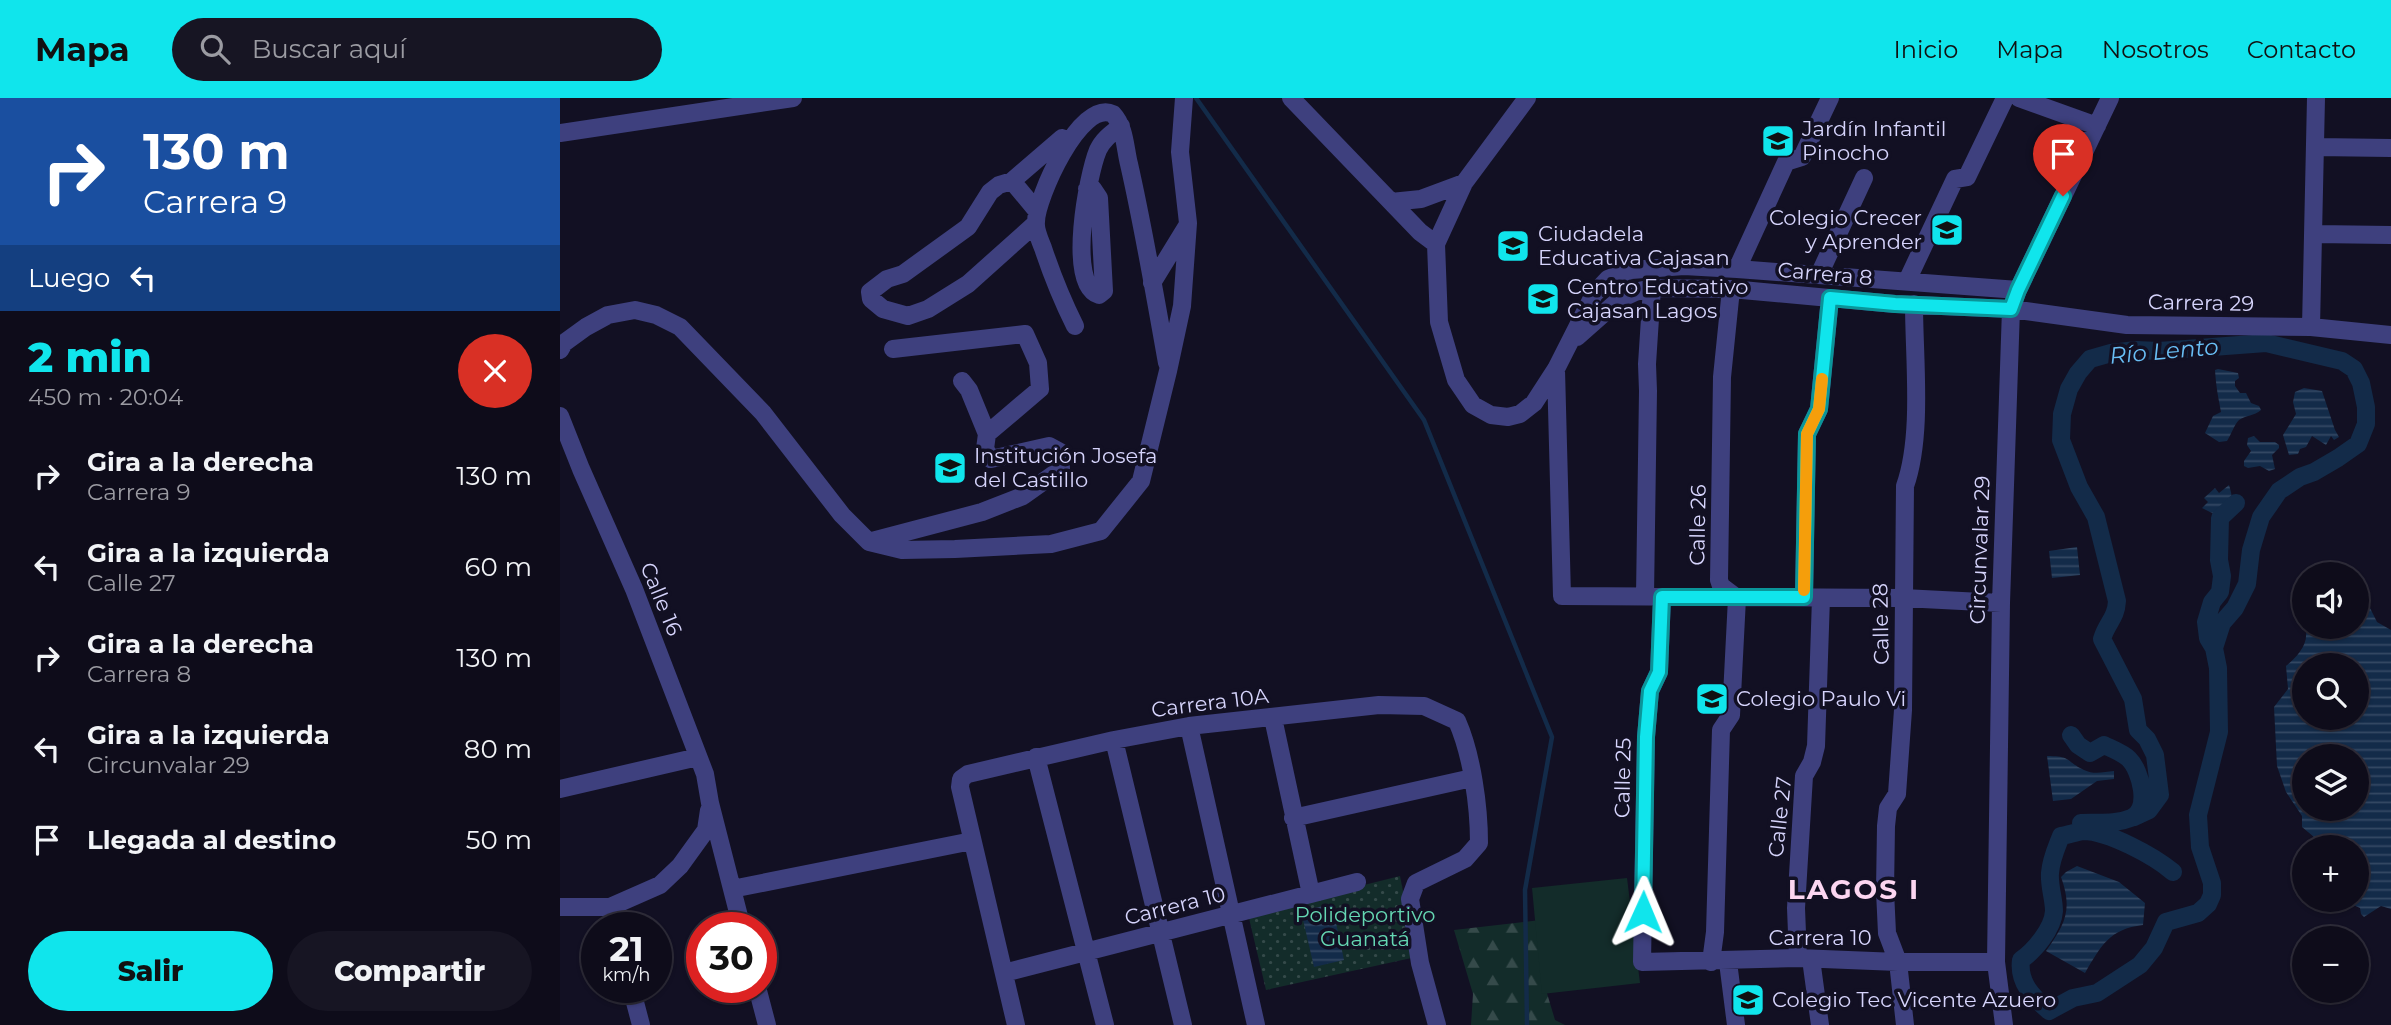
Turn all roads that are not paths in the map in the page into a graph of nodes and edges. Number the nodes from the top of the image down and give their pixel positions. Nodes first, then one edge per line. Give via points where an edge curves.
1 (793, 98) edge
2 (1184, 98) edge
3 (1291, 98) edge
4 (1527, 98) edge
5 (1830, 98) edge
6 (2005, 98) edge
7 (2019, 98) edge
8 (2110, 98) edge
9 (2316, 98) edge
10 (681, 107) edge
11 (2097, 125) junction
12 (1121, 126) junction
13 (1068, 133) junction
14 (560, 134) edge
15 (2316, 147) junction
16 (2391, 148) edge
17 (1864, 178) dead end
18 (1012, 181) junction
19 (1464, 183) junction
20 (1087, 188) junction
21 (1391, 202) junction
22 (1036, 218) junction
23 (1188, 223) junction
24 (2315, 234) junction
25 (2391, 235) edge
26 (1436, 244) junction
27 (1737, 269) junction
28 (1819, 275) junction
29 (1908, 281) junction
30 (1152, 283) junction
31 (1652, 288) junction
32 (1731, 289) junction
33 (2018, 290) junction
34 (1830, 298) junction
35 (1914, 304) junction
36 (2011, 309) junction
37 (1075, 326) dead end
38 (2311, 327) junction
39 (2391, 335) edge
40 (1569, 344) junction
41 (893, 349) dead end
42 (560, 350) edge
43 (1556, 369) junction
44 (1168, 371) junction
45 (962, 381) dead end
46 (560, 416) edge
47 (987, 433) junction
48 (869, 542) junction
49 (1653, 597) junction
50 (1737, 598) junction
51 (1812, 598) junction
52 (1903, 598) junction
53 (2001, 603) junction
54 (1273, 718) junction
55 (1189, 726) junction
56 (1114, 740) junction
57 (698, 757) junction
58 (1036, 757) junction
59 (1472, 778) junction
60 (560, 789) edge
61 (710, 803) junction
62 (1293, 818) junction
63 (972, 841) junction
64 (1357, 882) dead end
65 (732, 888) junction
66 (1311, 894) junction
67 (560, 906) edge
68 (610, 907) junction
69 (611, 912) edge
70 (738, 912) edge
71 (1232, 915) junction
72 (1160, 932) junction
73 (1088, 952) junction
74 (1805, 958) junction
75 (1642, 962) joint
76 (1720, 962) junction
77 (1898, 962) junction
78 (1996, 962) junction
79 (1004, 973) junction
80 (635, 1003) edge
81 (761, 1003) edge
82 (640, 1025) edge
83 (767, 1025) edge
84 (1016, 1025) edge
85 (1105, 1025) edge
86 (1183, 1025) edge
87 (1256, 1025) edge
88 (1437, 1025) edge
89 (1736, 1025) edge
90 (1820, 1025) edge
91 (1905, 1025) edge
92 (2004, 1025) edge

1 - 10 street
2 - 23 street via 1180,152
3 - 21 street
4 - 19 street, Carrera 8
5 - 27 street via 1802,157 1786,162
6 - 29 street via 1967,177 1955,178
7 - 11 street
8 - 11 street, Circunvalar 29
9 - 15 street
10 - 14 street
11 - 33 street, Circunvalar 29
12 - 13 street via 1104,107 1094,107 1083,113
12 - 20 street via 1098,150
12 - 30 street
13 - 18 street
13 - 22 street
15 - 16 street
15 - 24 street
17 - 28 street
18 - 22 street
18 - 22 street via 990,192 968,227 903,274 887,279 870,292 871,299 883,309 908,316 928,309 968,284
19 - 21 street via 1421,200
19 - 26 street, Carrera 8
20 - 20 street via 1080,245 1090,288 1099,295 1104,291 1099,198
21 - 26 street
22 - 37 street via 1055,286
23 - 30 street
23 - 44 street via 1182,306
24 - 25 street
24 - 38 street
26 - 43 street, Carrera 8 via 1439,322 1456,380 1473,405 1491,415 1520,414 1534,403
27 - 28 street, Carrera 8
27 - 40 street, Carrera 8 via 1653,267 1608,279 1594,294
28 - 29 street, Carrera 8
29 - 33 street, Carrera 8
30 - 44 street
31 - 32 street, Carrera 8
31 - 40 street, Carrera 8 via 1620,299
31 - 49 street, Calle 25 via 1647,364
32 - 34 street, Carrera 8
32 - 50 street, Calle 26 via 1722,377 1719,580
33 - 36 street, Circunvalar 29
34 - 35 street, Carrera 8
34 - 51 street, Calle 27 via 1819,409 1807,434
35 - 36 street, Carrera 8
35 - 52 street, Calle 28 via 1915,441 1905,486
36 - 38 street, Carrera 29 via 2127,325
36 - 53 street, Circunvalar 29
38 - 39 street, Carrera 29
40 - 43 street, Carrera 8
41 - 47 street via 1025,334 1038,363 1040,390
42 - 48 street via 608,315 635,310 656,314 680,327 763,413 842,515
43 - 49 street via 1562,596
44 - 48 street via 1140,481 1101,531 1051,544 955,549 902,550
45 - 47 street
46 - 57 street, Calle 16 via 634,589
47 - 48 street via 985,449 992,459 1049,446 1060,452 1061,469 1023,496 982,512
49 - 50 street
49 - 75 street, Calle 25 via 1659,672 1650,691 1646,737
50 - 51 street
50 - 76 street via 1731,715 1721,730 1715,932
51 - 52 street
51 - 74 street, Calle 27 via 1816,746 1804,776 1796,908
52 - 53 street
52 - 77 street, Calle 28 via 1897,794 1888,808 1885,839 1888,933
53 - 78 street, Circunvalar 29
54 - 55 street, Carrera 10A
54 - 59 street, Carrera 10A via 1378,705 1424,706 1457,721 1465,737
54 - 62 street
55 - 56 street, Carrera 10A
55 - 71 street
56 - 58 street, Carrera 10A
56 - 72 street
57 - 60 street
57 - 61 street, Calle 16
58 - 63 street, Carrera 10A via 961,779
58 - 73 street
59 - 62 street
59 - 88 street via 1479,843 1465,859 1416,883 1410,899
61 - 65 street, Calle 16
61 - 68 street via 706,830 680,866 660,885
62 - 66 street
63 - 65 street
63 - 79 street
64 - 66 street, Carrera 10
65 - 70 street, Calle 16
66 - 71 street, Carrera 10
67 - 68 street
68 - 69 street
71 - 72 street, Carrera 10
71 - 87 street
72 - 73 street, Carrera 10
72 - 86 street
73 - 79 street, Carrera 10
73 - 85 street
74 - 76 street, Carrera 10
74 - 77 street, Carrera 10
74 - 90 street, Calle 27
75 - 76 street, Carrera 10
76 - 89 street
77 - 78 street, Carrera 10
77 - 91 street, Calle 28
78 - 92 street, Circunvalar 29
79 - 84 street
80 - 82 street
81 - 83 street

